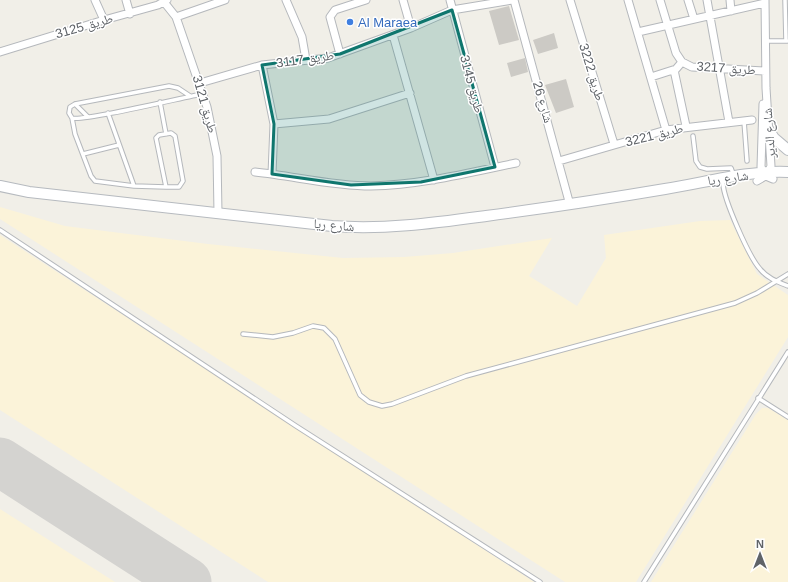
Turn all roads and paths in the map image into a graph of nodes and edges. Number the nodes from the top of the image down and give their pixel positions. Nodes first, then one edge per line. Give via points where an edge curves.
1 (95, 0) edge
2 (126, 0) edge
3 (225, 0) edge
4 (286, 0) edge
5 (366, 0) edge
6 (403, 0) edge
7 (450, 0) edge
8 (513, 0) edge
9 (570, 0) edge
10 (628, 0) edge
11 (660, 0) edge
12 (688, 0) edge
13 (707, 0) edge
14 (730, 0) edge
15 (785, 0) edge
16 (498, 1) edge
17 (162, 2) edge
18 (349, 2) edge
19 (765, 2) edge
20 (452, 10) junction
21 (731, 11) junction
22 (130, 14) junction
23 (787, 14) edge
24 (710, 15) junction
25 (176, 17) junction
26 (694, 19) junction
27 (104, 20) junction
28 (668, 25) junction
29 (411, 28) junction
30 (638, 32) junction
31 (393, 35) junction
32 (787, 41) edge
33 (764, 42) junction
34 (0, 52) edge
35 (340, 54) junction
36 (306, 60) junction
37 (682, 62) junction
38 (262, 65) junction
39 (719, 68) junction
40 (674, 70) junction
41 (765, 71) junction
42 (651, 77) junction
43 (200, 83) junction
44 (766, 88) junction
45 (203, 93) junction
46 (410, 93) junction
47 (190, 96) junction
48 (160, 102) junction
49 (75, 104) junction
50 (108, 113) junction
51 (88, 117) junction
52 (72, 118) junction
53 (748, 120) joint
54 (729, 122) junction
55 (274, 124) junction
56 (686, 126) junction
57 (768, 129) junction
58 (666, 130) junction
59 (166, 134) junction
60 (693, 136) dead end
61 (614, 144) junction
62 (119, 146) junction
63 (788, 150) edge
64 (82, 154) junction
65 (560, 161) junction
66 (747, 161) dead end
67 (516, 163) dead end
68 (495, 167) junction
69 (256, 172) dead end
70 (788, 172) edge
71 (272, 174) junction
72 (766, 176) junction
73 (734, 177) junction
74 (788, 178) edge
75 (434, 180) junction
76 (722, 184) junction
77 (0, 186) edge
78 (134, 186) junction
79 (166, 187) junction
80 (668, 189) junction
81 (570, 205) junction
82 (218, 213) junction
83 (0, 230) edge
84 (788, 274) edge
85 (776, 281) junction
86 (788, 286) edge
87 (243, 334) dead end
88 (788, 352) edge
89 (758, 398) junction
90 (788, 417) edge
91 (540, 582) edge
92 (644, 582) edge

1 - 27 street
2 - 22 street
3 - 25 street
4 - 36 street via 302,37
5 - 18 street
6 - 29 street
7 - 20 street, طريق 3145
8 - 16 street, طريق 3117
8 - 65 street, شارع 26
9 - 61 street, طريق 3222
10 - 30 street
11 - 28 street, طريق 3217
12 - 26 street
13 - 24 street
14 - 21 street
15 - 23 lane
16 - 20 street, طريق 3117
17 - 22 street, طريق 3125
17 - 25 street, طريق 3121
18 - 35 street via 335,10 330,17
19 - 21 street
19 - 33 street, شارع الدير
20 - 29 street, طريق 3117
20 - 68 street, طريق 3145
21 - 24 street
22 - 27 street, طريق 3125
23 - 32 lane
24 - 26 street
24 - 39 street
25 - 43 street, طريق 3121
26 - 28 street
27 - 34 street, طريق 3125
28 - 30 street
28 - 37 street, طريق 3217 via 676,53
29 - 31 street, طريق 3117
30 - 42 street
31 - 35 street, طريق 3117
31 - 46 street
32 - 33 lane
33 - 41 street, شارع الدير
35 - 36 street, طريق 3117
36 - 38 street, طريق 3117
37 - 39 street, طريق 3217 via 692,67
37 - 40 street
38 - 43 street, طريق 3117
38 - 55 street
39 - 41 street, طريق 3217
39 - 54 street
40 - 42 street
40 - 56 street
41 - 44 street, شارع الدير
42 - 58 street
43 - 45 street, طريق 3121
44 - 57 street, شارع الدير
44 - 72 street, شارع الدير via 761,164
45 - 47 lane
45 - 82 street, طريق 3121 via 217,156
46 - 55 street via 329,119
46 - 75 street
47 - 48 lane
47 - 49 lane via 178,88 169,86
48 - 50 lane
48 - 59 lane
49 - 51 lane
49 - 52 lane via 69,110
50 - 51 lane
50 - 62 lane
51 - 52 lane
52 - 64 lane
53 - 54 street, طريق 3221
53 - 66 lane
54 - 56 street, طريق 3221
55 - 71 street
56 - 58 street, طريق 3221
57 - 63 main road
57 - 72 street, شارع الدير via 771,166
58 - 61 street, طريق 3221
59 - 79 lane via 158,136 156,140
59 - 79 lane via 173,133 175,136 183,181 179,187
60 - 73 lane via 697,165 707,169 731,168
61 - 65 street, طريق 3221
62 - 64 lane
62 - 78 lane
64 - 78 lane via 95,180
65 - 81 street, شارع 26
67 - 68 street
68 - 75 street
69 - 71 street
70 - 72 main road, شارع ريا
71 - 75 street via 363,186
72 - 73 main road, شارع ريا
72 - 74 main road, شارع ريا
72 - 76 main road, شارع ريا
73 - 80 main road, شارع ريا
76 - 80 main road, شارع ريا
76 - 85 lane via 754,261 767,276
77 - 82 main road, شارع ريا via 29,192
78 - 79 lane
80 - 81 main road, شارع ريا
81 - 82 main road, شارع ريا via 376,228 332,226
83 - 91 lane via 296,426
84 - 85 lane
85 - 86 lane
85 - 87 lane via 735,303 466,376 387,405 373,404 360,394 335,339 324,328 313,326 273,337
88 - 89 lane
89 - 90 lane
89 - 92 lane

